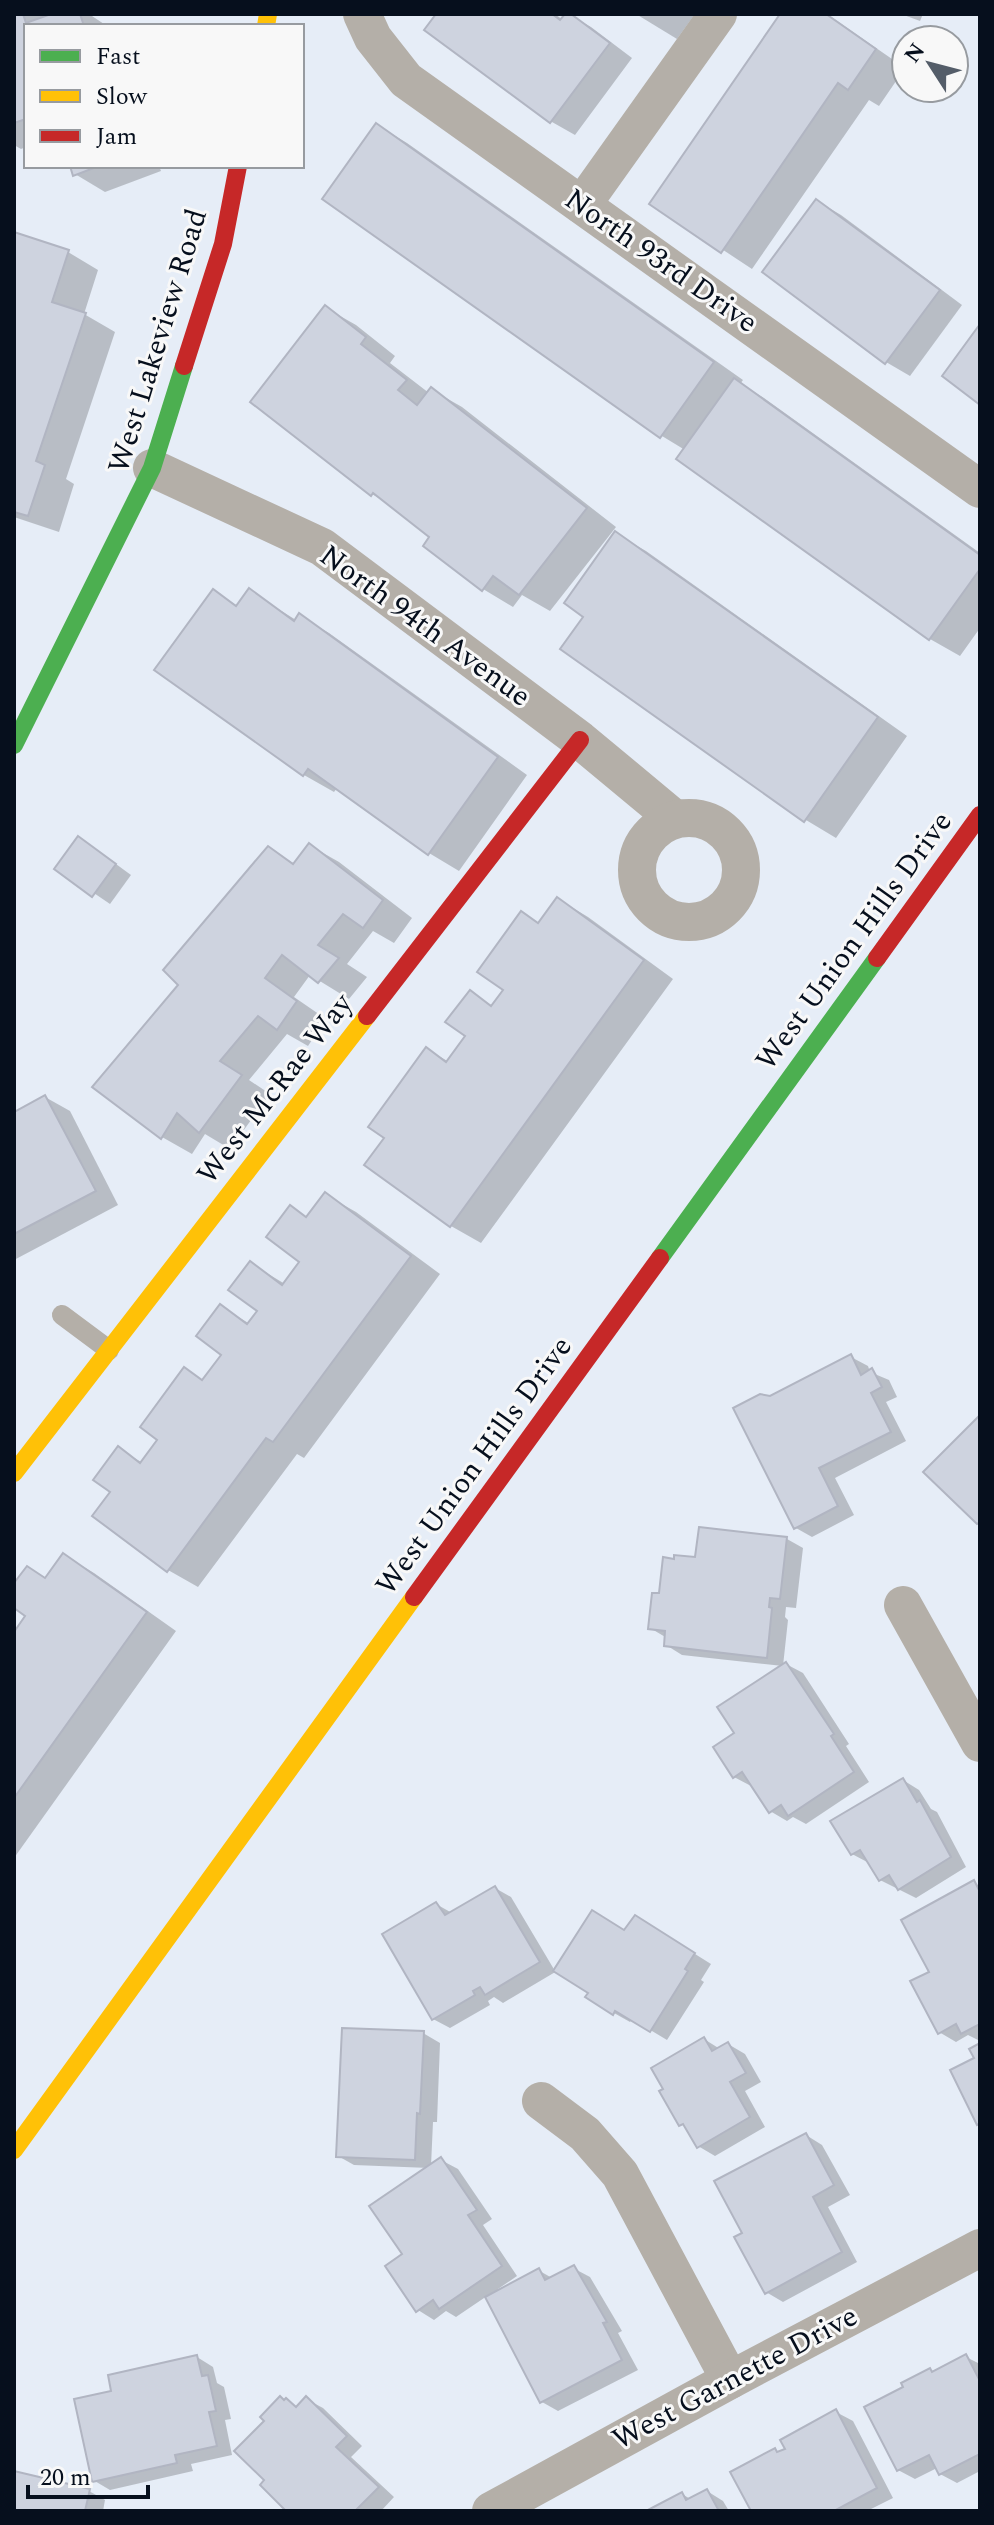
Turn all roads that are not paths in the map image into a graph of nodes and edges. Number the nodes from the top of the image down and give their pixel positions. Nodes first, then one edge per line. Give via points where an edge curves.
1 (362, 14) edge
2 (718, 14) edge
3 (238, 168) edge
4 (582, 205) junction
5 (152, 468) junction
6 (980, 489) edge
7 (580, 740) junction
8 (14, 745) edge
9 (980, 815) edge
10 (675, 819) dead end
11 (62, 1315) dead end
12 (109, 1350) junction
13 (14, 1473) edge
14 (903, 1605) dead end
15 (980, 1743) edge
16 (541, 2101) dead end
17 (14, 2150) edge
18 (980, 2248) edge
19 (730, 2380) junction
20 (491, 2511) edge

1 - 4 street, North 93rd Drive via 388,61 406,80
2 - 4 street
3 - 5 main road, West Lakeview Road via 223,244
4 - 6 street, North 93rd Drive
5 - 7 street, North 94th Avenue via 322,547
5 - 8 main road, West Lakeview Road
7 - 10 street, North 94th Avenue
7 - 12 main road, West McRae Way
9 - 17 main road, West Union Hills Drive
11 - 12 lane
12 - 13 main road, West McRae Way
14 - 15 street
16 - 19 street via 585,2134 620,2174
18 - 19 street, West Garnette Drive
19 - 20 street, West Garnette Drive

